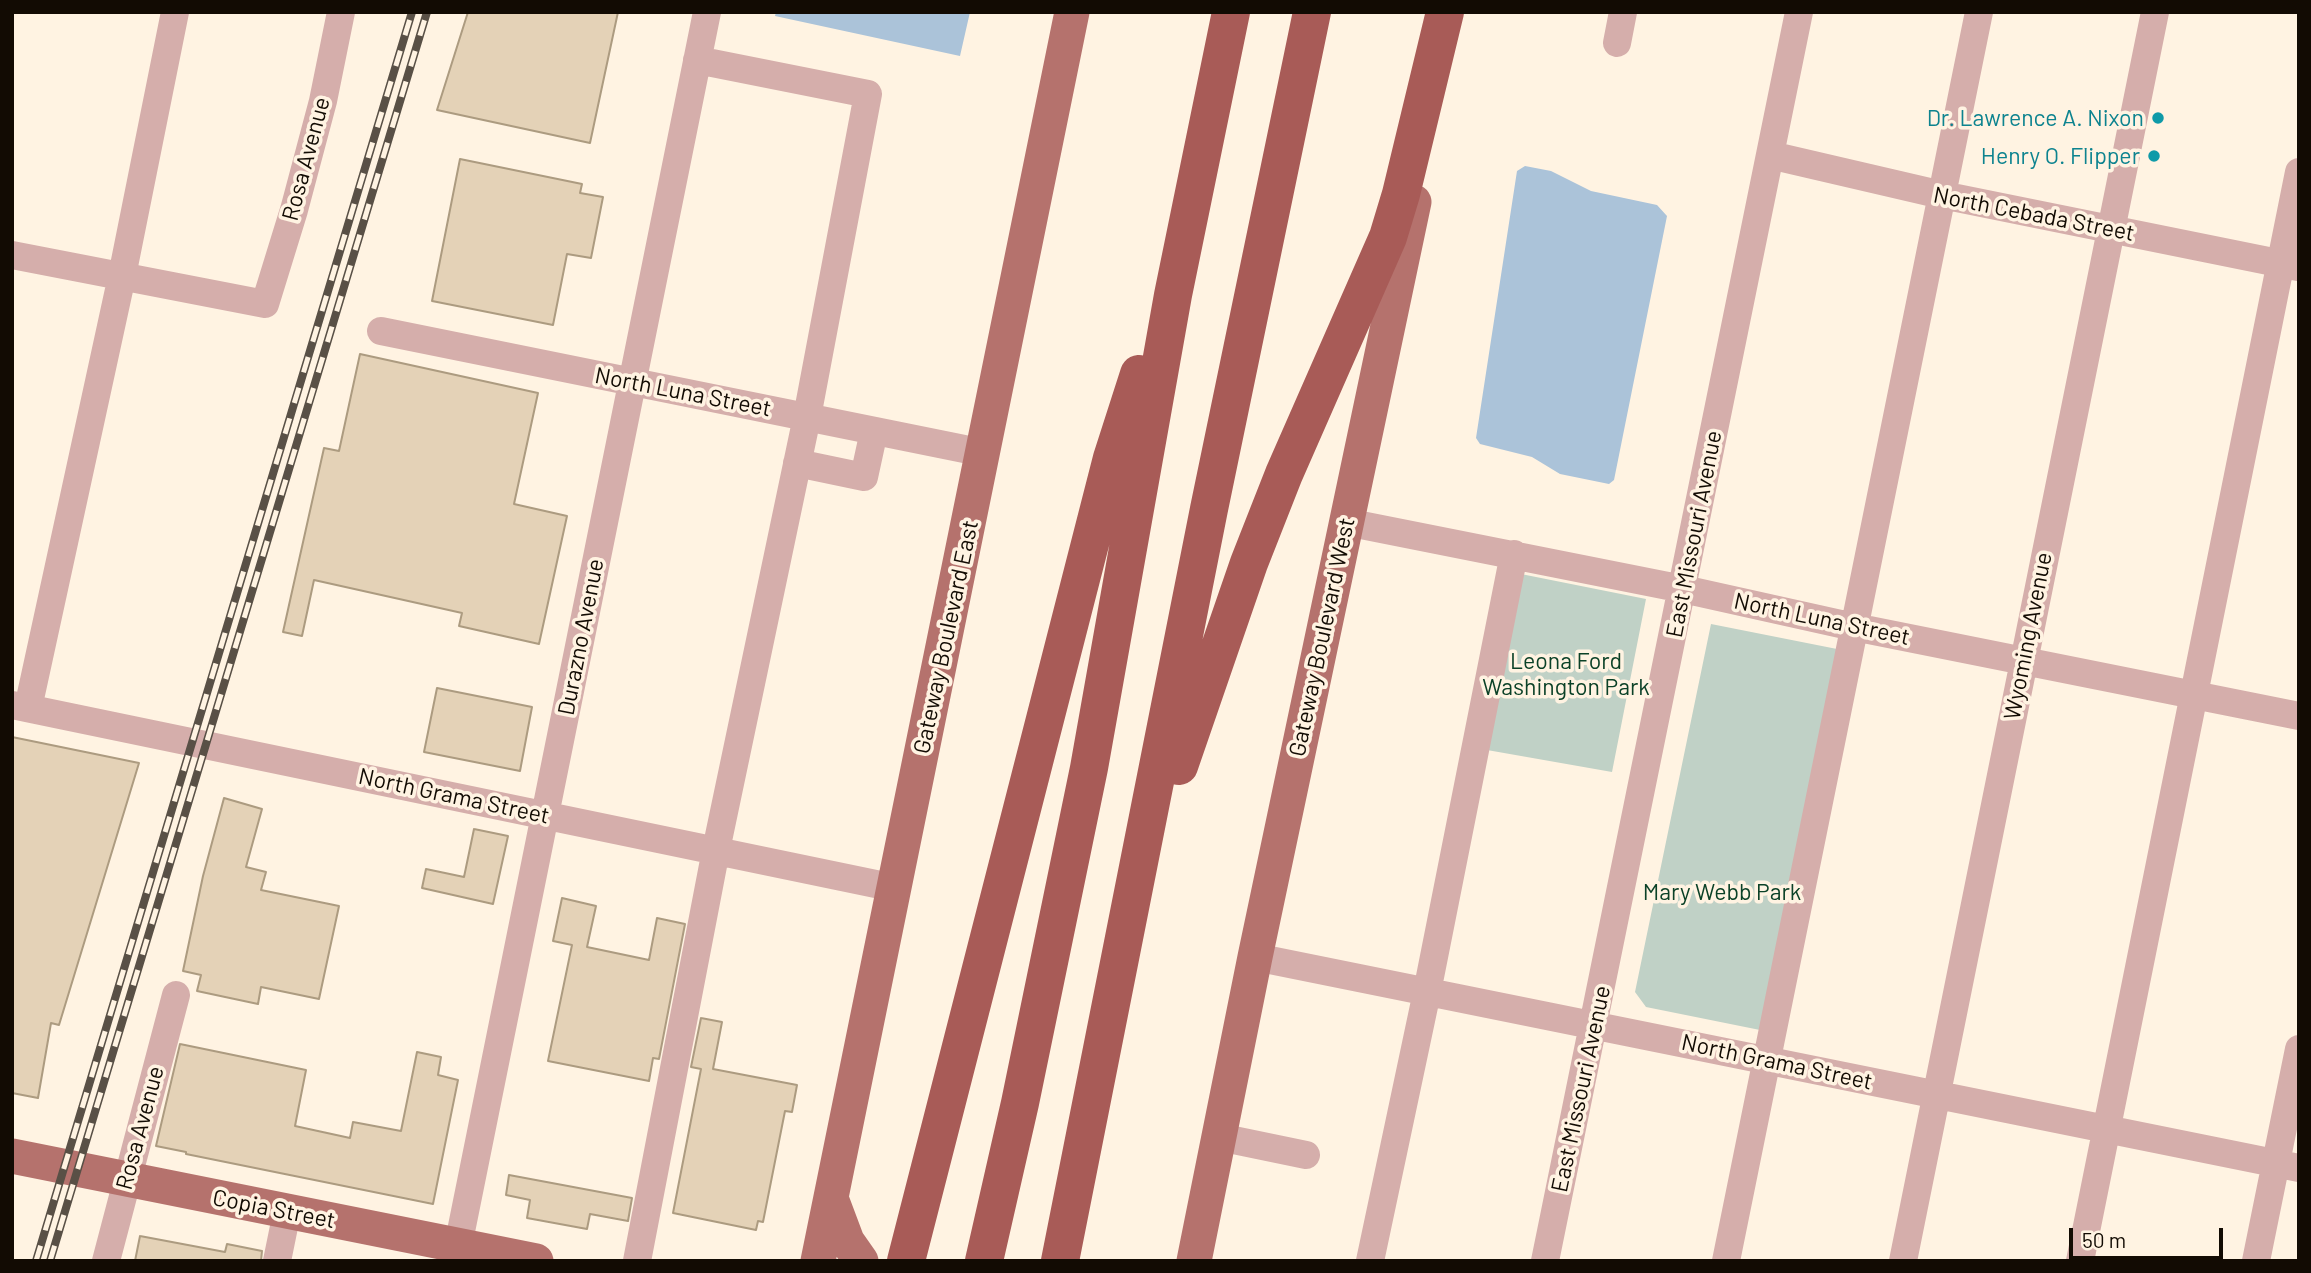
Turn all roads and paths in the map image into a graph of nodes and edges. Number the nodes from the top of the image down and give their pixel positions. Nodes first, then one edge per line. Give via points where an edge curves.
1 (175, 12) edge
2 (341, 12) edge
3 (707, 12) edge
4 (1072, 12) edge
5 (1231, 12) edge
6 (1312, 12) edge
7 (1446, 12) edge
8 (1623, 12) edge
9 (1799, 12) edge
10 (1979, 12) edge
11 (2155, 12) edge
12 (1617, 43) dead end
13 (697, 60) junction
14 (1770, 155) junction
15 (2299, 172) edge
16 (1942, 195) junction
17 (2111, 229) junction
18 (12, 255) edge
19 (2290, 265) edge
20 (122, 276) junction
21 (1173, 295) junction
22 (381, 331) dead end
23 (633, 382) junction
24 (807, 417) junction
25 (874, 431) junction
26 (984, 453) junction
27 (797, 463) junction
28 (1346, 522) junction
29 (1514, 554) junction
30 (1683, 589) junction
31 (1854, 627) junction
32 (2023, 661) junction
33 (2194, 695) junction
34 (20, 707) edge
35 (2299, 716) edge
36 (545, 814) junction
37 (716, 850) junction
38 (895, 888) junction
39 (1255, 957) junction
40 (1118, 969) junction
41 (1427, 992) junction
42 (176, 995) dead end
43 (1595, 1025) junction
44 (2299, 1049) edge
45 (1766, 1060) junction
46 (1936, 1095) junction
47 (2106, 1129) junction
48 (1219, 1136) junction
49 (1306, 1155) dead end
50 (12, 1156) edge
51 (2287, 1166) edge
52 (127, 1179) junction
53 (832, 1201) junction
54 (287, 1212) junction
55 (988, 1245) edge
56 (1063, 1250) edge
57 (457, 1253) edge
58 (1198, 1260) edge
59 (106, 1261) edge
60 (277, 1261) edge
61 (536, 1261) edge
62 (637, 1261) edge
63 (818, 1261) edge
64 (861, 1261) edge
65 (906, 1261) edge
66 (1370, 1261) edge
67 (1545, 1261) edge
68 (1726, 1261) edge
69 (1903, 1261) edge
70 (2080, 1261) edge
71 (2256, 1261) edge

1 - 20 street
2 - 20 street, Rosa Avenue via 320,113 265,304
3 - 13 street, Durazno Avenue
4 - 26 main road, Gateway Boulevard East
5 - 21 highway
6 - 40 highway
7 - 28 main road, Gateway Boulevard West via 1423,158
7 - 40 highway via 1388,237 1249,562 1186,745
8 - 12 street
9 - 14 street, East Missouri Avenue
10 - 16 street
11 - 17 street, Wyoming Avenue
13 - 23 street, Durazno Avenue
13 - 24 street via 868,94
14 - 16 street, North Cebada Street
14 - 30 street, East Missouri Avenue
15 - 19 street
16 - 17 street, North Cebada Street
16 - 31 street
17 - 19 street, North Cebada Street
17 - 32 street, Wyoming Avenue
18 - 20 street
19 - 33 street
20 - 34 street
21 - 55 highway via 1089,768
21 - 65 highway via 1140,371 1111,458
22 - 23 street, North Luna Street
23 - 24 street, North Luna Street
23 - 36 street, Durazno Avenue
24 - 25 street, North Luna Street
24 - 27 street
25 - 26 street, North Luna Street
25 - 27 street via 864,477
26 - 38 main road, Gateway Boulevard East
27 - 37 street
28 - 29 street, North Luna Street
28 - 39 main road, Gateway Boulevard West
29 - 30 street, North Luna Street
29 - 41 street
30 - 31 street, North Luna Street
30 - 43 street, East Missouri Avenue
31 - 32 street, North Luna Street
31 - 45 street
32 - 33 street, North Luna Street
32 - 46 street, Wyoming Avenue
33 - 35 street, North Luna Street
33 - 47 street
34 - 36 street, North Grama Street
36 - 37 street, North Grama Street
36 - 57 street, Durazno Avenue
37 - 38 street, North Grama Street
37 - 62 street
38 - 53 main road, Gateway Boulevard East
39 - 41 street, North Grama Street
39 - 48 main road, Gateway Boulevard West
40 - 56 highway
41 - 43 street, North Grama Street
41 - 66 street
42 - 52 street, Rosa Avenue
43 - 45 street, North Grama Street
43 - 67 street, East Missouri Avenue
44 - 51 street
45 - 46 street, North Grama Street
45 - 68 street
46 - 47 street, North Grama Street
46 - 69 street, Wyoming Avenue
47 - 51 street, North Grama Street
47 - 70 street
48 - 49 street
48 - 58 main road, Gateway Boulevard West
50 - 52 main road, Copia Street
51 - 71 street
52 - 54 main road, Copia Street
52 - 59 street, Rosa Avenue
53 - 63 main road, Gateway Boulevard East
53 - 64 main road via 847,1241
54 - 57 main road, Copia Street
54 - 60 street
57 - 61 main road, Copia Street

